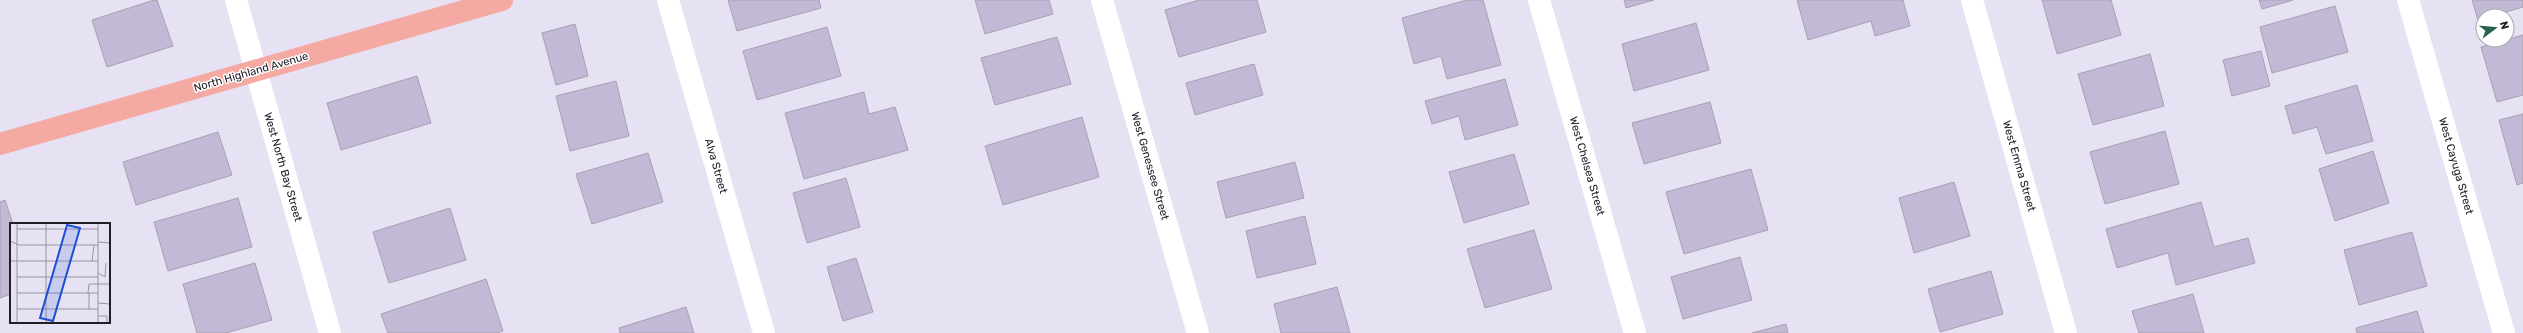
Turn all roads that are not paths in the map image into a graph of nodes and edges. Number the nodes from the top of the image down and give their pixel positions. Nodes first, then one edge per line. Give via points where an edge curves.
1 (236, 0) edge
2 (502, 0) edge
3 (668, 0) edge
4 (1102, 0) edge
5 (1539, 0) edge
6 (1972, 0) edge
7 (2408, 0) edge
8 (255, 71) junction
9 (0, 144) edge
10 (330, 333) edge
11 (764, 333) edge
12 (1198, 333) edge
13 (1635, 333) edge
14 (2066, 333) edge
15 (2504, 333) edge

1 - 8 street, West North Bay Street
2 - 8 main road, North Highland Avenue
3 - 11 street, Alva Street
4 - 12 street, West Genessee Street
5 - 13 street, West Chelsea Street
6 - 14 street, West Emma Street
7 - 15 street, West Cayuga Street
8 - 9 main road, North Highland Avenue
8 - 10 street, West North Bay Street

